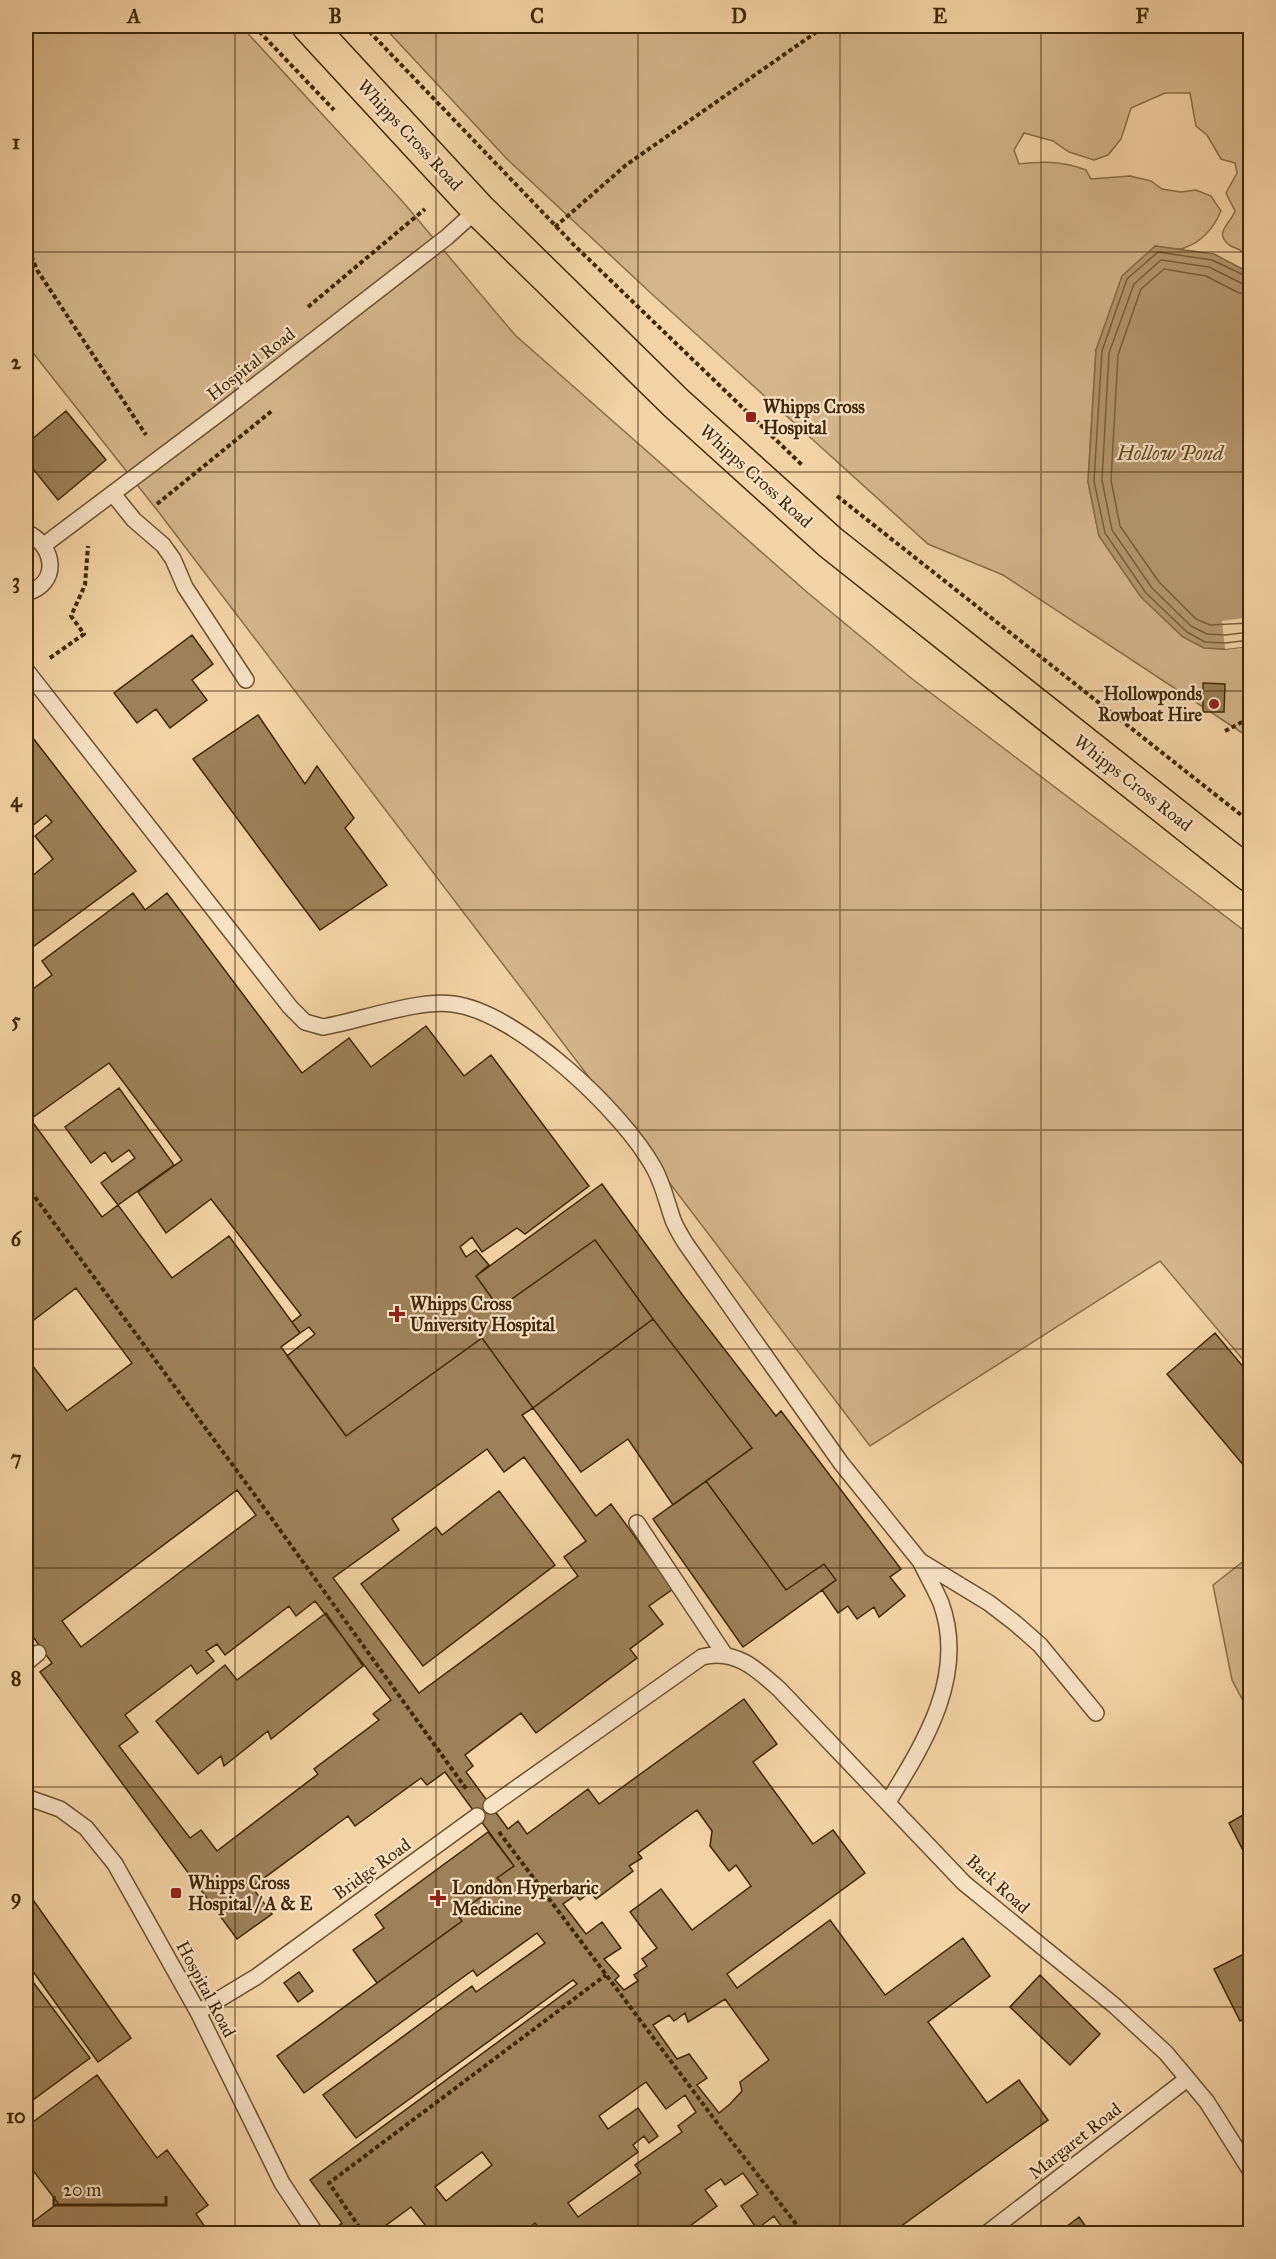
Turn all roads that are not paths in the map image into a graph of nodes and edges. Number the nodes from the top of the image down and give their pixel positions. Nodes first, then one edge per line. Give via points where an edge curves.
1 (309, 26) edge
2 (478, 209) junction
3 (113, 494) junction
4 (26, 532) edge
5 (44, 545) junction
6 (26, 593) edge
7 (26, 670) edge
8 (246, 680) dead end
9 (1251, 875) edge
10 (637, 1523) dead end
11 (920, 1561) junction
12 (725, 1655) junction
13 (1096, 1713) dead end
14 (26, 1797) edge
15 (888, 1802) junction
16 (491, 1806) dead end
17 (477, 1816) dead end
18 (198, 2012) junction
19 (1187, 2079) junction
20 (1251, 2170) edge
21 (316, 2234) edge
22 (986, 2234) edge

1 - 2 main road, Whipps Cross Road
2 - 3 lane, Hospital Road
2 - 9 main road, Whipps Cross Road via 676,403 830,542
3 - 5 lane, Hospital Road
3 - 8 lane via 134,520 163,545 185,587
4 - 5 lane
5 - 6 lane via 50,566 45,581
7 - 11 lane via 305,1022 323,1027 433,1003 479,1010 543,1047 610,1112 654,1169 686,1244 841,1463
10 - 12 lane
11 - 13 lane via 1015,1623 1040,1645
11 - 15 lane via 946,1620 950,1646 947,1681 918,1755
12 - 15 lane, Back Road via 758,1670
12 - 16 lane, Back Road via 702,1657
14 - 18 lane, Hospital Road via 60,1809 86,1828 115,1864
15 - 19 lane, Back Road via 964,1883 1115,2006 1166,2053
17 - 18 lane, Bridge Road via 256,1977
18 - 21 lane, Hospital Road via 282,2183
19 - 20 lane, Back Road via 1207,2102
19 - 22 lane, Margaret Road

